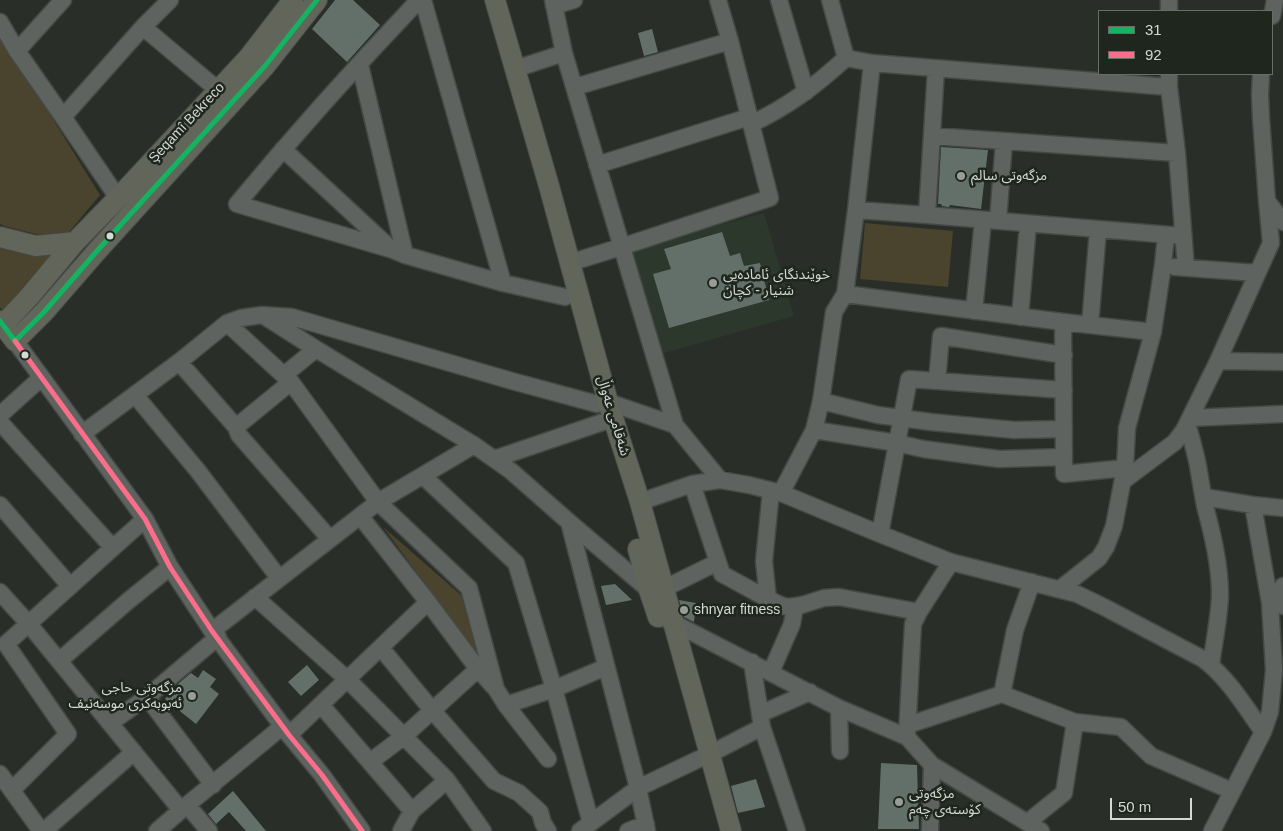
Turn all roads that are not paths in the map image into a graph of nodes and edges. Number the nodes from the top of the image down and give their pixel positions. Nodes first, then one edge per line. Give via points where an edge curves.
1 (63, 0) edge
2 (170, 0) edge
3 (293, 0) edge
4 (317, 0) edge
5 (421, 0) edge
6 (485, 0) edge
7 (495, 0) edge
8 (574, 0) edge
9 (718, 0) edge
10 (779, 0) edge
11 (830, 0) edge
12 (553, 3) edge
13 (0, 22) edge
14 (142, 27) junction
15 (730, 42) junction
16 (17, 51) junction
17 (564, 53) junction
18 (846, 58) junction
19 (872, 63) junction
20 (360, 65) junction
21 (515, 69) junction
22 (936, 69) junction
23 (1261, 75) edge
24 (1169, 80) edge
25 (575, 86) junction
26 (218, 90) junction
27 (806, 92) junction
28 (63, 116) junction
29 (750, 120) junction
30 (932, 136) junction
31 (1004, 141) junction
32 (283, 149) junction
33 (1177, 154) junction
34 (598, 165) junction
35 (118, 198) junction
36 (1267, 202) junction
37 (856, 210) junction
38 (927, 215) junction
39 (991, 220) junction
40 (1283, 222) edge
41 (1028, 224) junction
42 (1098, 230) junction
43 (1166, 235) junction
44 (1183, 236) junction
45 (0, 237) edge
46 (75, 242) junction
47 (1277, 244) edge
48 (621, 247) junction
49 (399, 252) junction
50 (569, 263) junction
51 (1163, 266) junction
52 (1186, 268) junction
53 (1257, 273) junction
54 (503, 282) junction
55 (845, 294) junction
56 (566, 297) junction
57 (29, 298) junction
58 (974, 311) junction
59 (44, 312) junction
60 (262, 315) junction
61 (1020, 317) junction
62 (1063, 322) junction
63 (2, 323) edge
64 (227, 323) junction
65 (1090, 325) junction
66 (1153, 332) junction
67 (15, 341) junction
68 (316, 349) junction
69 (1064, 355) junction
70 (1218, 361) junction
71 (179, 362) junction
72 (1283, 362) edge
73 (41, 378) junction
74 (287, 379) junction
75 (937, 381) junction
76 (1064, 390) junction
77 (135, 395) junction
78 (821, 401) junction
79 (602, 409) junction
80 (1283, 414) edge
81 (0, 415) edge
82 (902, 418) junction
83 (1189, 421) junction
84 (0, 422) edge
85 (675, 425) junction
86 (236, 427) junction
87 (1064, 429) junction
88 (814, 430) junction
89 (82, 434) junction
90 (897, 443) junction
91 (474, 445) junction
92 (1064, 457) junction
93 (494, 458) junction
94 (1124, 474) junction
95 (423, 476) junction
96 (720, 480) junction
97 (692, 484) junction
98 (776, 492) junction
99 (1204, 497) junction
100 (378, 502) junction
101 (640, 502) junction
102 (0, 505) edge
103 (1253, 505) junction
104 (1283, 508) edge
105 (360, 516) junction
106 (145, 519) junction
107 (569, 522) junction
108 (880, 534) junction
109 (330, 539) junction
110 (113, 548) junction
111 (718, 562) junction
112 (951, 562) junction
113 (170, 567) junction
114 (278, 578) junction
115 (1032, 582) junction
116 (70, 586) junction
117 (1283, 586) edge
118 (1060, 589) junction
119 (656, 590) junction
120 (0, 592) edge
121 (255, 597) junction
122 (768, 599) junction
123 (428, 602) junction
124 (1277, 604) edge
125 (795, 607) junction
126 (919, 612) junction
127 (665, 618) junction
128 (28, 624) junction
129 (215, 634) junction
130 (381, 648) junction
131 (60, 661) junction
132 (752, 662) junction
133 (1211, 665) junction
134 (606, 667) junction
135 (478, 669) junction
136 (771, 672) junction
137 (1278, 672) edge
138 (348, 680) junction
139 (496, 689) junction
140 (554, 690) junction
141 (810, 692) junction
142 (1002, 694) junction
143 (147, 697) junction
144 (321, 705) junction
145 (506, 705) junction
146 (839, 708) junction
147 (432, 710) junction
148 (761, 721) junction
149 (1076, 722) junction
150 (110, 723) junction
151 (1271, 727) edge
152 (286, 731) junction
153 (907, 731) junction
154 (403, 737) junction
155 (840, 751) dead end
156 (134, 752) junction
157 (705, 757) junction
158 (548, 759) dead end
159 (370, 762) junction
160 (932, 765) junction
161 (0, 774) edge
162 (447, 780) junction
163 (213, 785) junction
164 (638, 788) junction
165 (12, 790) junction
166 (1232, 791) junction
167 (184, 807) junction
168 (412, 811) junction
169 (1028, 822) junction
170 (585, 827) edge
171 (647, 827) edge
172 (43, 831) edge
173 (157, 831) edge
174 (209, 831) edge
175 (362, 831) edge
176 (401, 831) edge
177 (483, 831) edge
178 (548, 831) edge
179 (628, 831) edge
180 (719, 831) edge
181 (731, 831) edge
182 (797, 831) edge
183 (930, 831) edge
184 (1041, 831) edge
185 (1212, 831) edge

1 - 16 street
2 - 14 street
3 - 26 main road, Şeqamî Bekreco via 249,57
4 - 59 main road via 265,66
5 - 20 street
5 - 54 street
6 - 56 main road, شەقامی عەواڵ
7 - 21 main road, شەقامی عەواڵ
8 - 12 street
9 - 15 street
10 - 27 street
11 - 18 street
12 - 17 street
13 - 16 street
14 - 26 street
14 - 28 street
15 - 25 street
15 - 29 street
16 - 28 street
17 - 21 street
17 - 25 street
18 - 19 street
18 - 27 street
19 - 22 street
19 - 37 street
20 - 32 street
20 - 49 street
21 - 50 main road, شەقامی عەواڵ
22 - 24 street
22 - 30 street
23 - 36 street
24 - 33 street
25 - 34 street
26 - 35 main road, Şeqamî Bekreco
27 - 29 street via 770,115
28 - 35 street
29 - 34 street
29 - 48 street via 770,198
30 - 31 street
30 - 38 street
31 - 33 street
31 - 39 street
32 - 49 street
32 - 49 street via 237,204
33 - 44 street
34 - 48 street
35 - 46 main road, Şeqamî Bekreco
36 - 40 street
36 - 47 street
37 - 38 street
37 - 55 street
38 - 39 street
39 - 41 street
39 - 58 street
41 - 42 street
41 - 61 street
42 - 43 street
42 - 65 street
43 - 44 street
43 - 51 street
44 - 52 street
45 - 46 main road via 36,246
46 - 57 main road, Şeqamî Bekreco
47 - 53 street
48 - 50 street
48 - 85 street
49 - 54 street
50 - 79 main road, شەقامی عەواڵ
51 - 52 street
51 - 66 street
52 - 53 street
53 - 70 street
54 - 56 street
55 - 58 street
55 - 78 street via 834,312
56 - 79 main road, شەقامی عەواڵ
57 - 59 main road
57 - 63 main road, Şeqamî Bekreco
58 - 61 street
59 - 67 main road
60 - 64 street
60 - 68 street
60 - 79 street via 292,317
61 - 62 street
62 - 65 street
62 - 69 street
63 - 67 main road
64 - 71 street
64 - 74 street
65 - 66 street
66 - 94 street via 1127,428
67 - 73 street
68 - 74 street
68 - 91 street
69 - 75 street via 941,336
69 - 76 street
70 - 72 street
70 - 83 street
71 - 77 street
71 - 86 street
73 - 81 street
73 - 89 street
74 - 86 street
74 - 100 street
75 - 76 street
75 - 82 street via 908,379
76 - 87 street
77 - 89 street
77 - 114 street via 198,471
78 - 82 street
78 - 88 street
79 - 85 street
79 - 93 street
79 - 101 main road, شەقامی عەواڵ
79 - 119 main road, شەقامی عەواڵ
80 - 83 street
82 - 87 street via 1014,430
82 - 90 street
83 - 94 street via 1175,442
83 - 99 street
84 - 110 street
85 - 96 street
86 - 109 street via 239,435
87 - 92 street
88 - 90 street
88 - 98 street
89 - 106 street
90 - 92 street via 999,459
90 - 108 street
91 - 93 street
91 - 95 street
92 - 94 street via 1064,474
93 - 107 street
94 - 118 street via 1114,526 1106,547 1099,558
95 - 100 street
95 - 140 street via 516,563
96 - 97 street
96 - 98 street
97 - 101 street
97 - 111 street
98 - 108 street
98 - 122 street via 764,561
99 - 103 street
99 - 133 street via 1217,552 1220,596
100 - 105 street
100 - 139 street via 469,588
101 - 119 main road, شەقامی عەواڵ
102 - 116 street
103 - 104 street
103 - 124 street
105 - 109 street
105 - 123 street
106 - 110 street
106 - 113 street
107 - 119 street
107 - 134 street
108 - 112 street
109 - 114 street
110 - 116 street
111 - 119 street
111 - 122 street via 722,574
112 - 115 street
112 - 126 street
113 - 129 street
113 - 131 street
114 - 121 street
115 - 118 street
115 - 142 street via 1015,630
116 - 128 street
117 - 124 street
118 - 133 street via 1097,603
119 - 127 main road, شەقامی عەواڵ
120 - 128 street
121 - 129 street
121 - 138 street
122 - 125 street
123 - 130 street
123 - 135 street
124 - 137 street
125 - 126 street via 839,597
125 - 136 street via 792,624
126 - 153 street via 913,624
127 - 132 street
127 - 157 main road, شەقامی عەواڵ
128 - 131 street
128 - 165 street via 6,644 68,734
129 - 143 street
129 - 152 street
130 - 138 street
130 - 147 street
131 - 150 street
132 - 136 street
132 - 148 street
133 - 151 street
134 - 140 street
134 - 164 street
135 - 139 street
135 - 147 street
136 - 141 street
137 - 151 street via 1272,693
138 - 144 street
138 - 154 street
139 - 145 street
140 - 145 street
140 - 170 street
141 - 146 street
141 - 148 street
142 - 149 street
142 - 153 street
143 - 150 street
143 - 163 street
144 - 152 street
144 - 159 street
145 - 158 street
146 - 153 street
146 - 155 street
147 - 154 street
147 - 178 street via 494,780 518,793 540,812
148 - 157 street
148 - 182 street
149 - 166 street via 1121,727 1151,756
149 - 169 street via 1064,793
150 - 156 street
151 - 166 street
152 - 163 street
152 - 175 street
153 - 160 street
154 - 159 street
154 - 162 street
156 - 167 street
156 - 172 street
157 - 164 street
157 - 180 main road, شەقامی عەواڵ
157 - 181 main road, شەقامی عەواڵ
159 - 168 street
160 - 169 street
160 - 183 street
161 - 165 street
162 - 168 street
162 - 177 street
163 - 167 street
164 - 170 street
164 - 171 street
165 - 172 street
166 - 185 street
167 - 173 street
167 - 174 street
168 - 176 street
169 - 184 street
171 - 179 street

